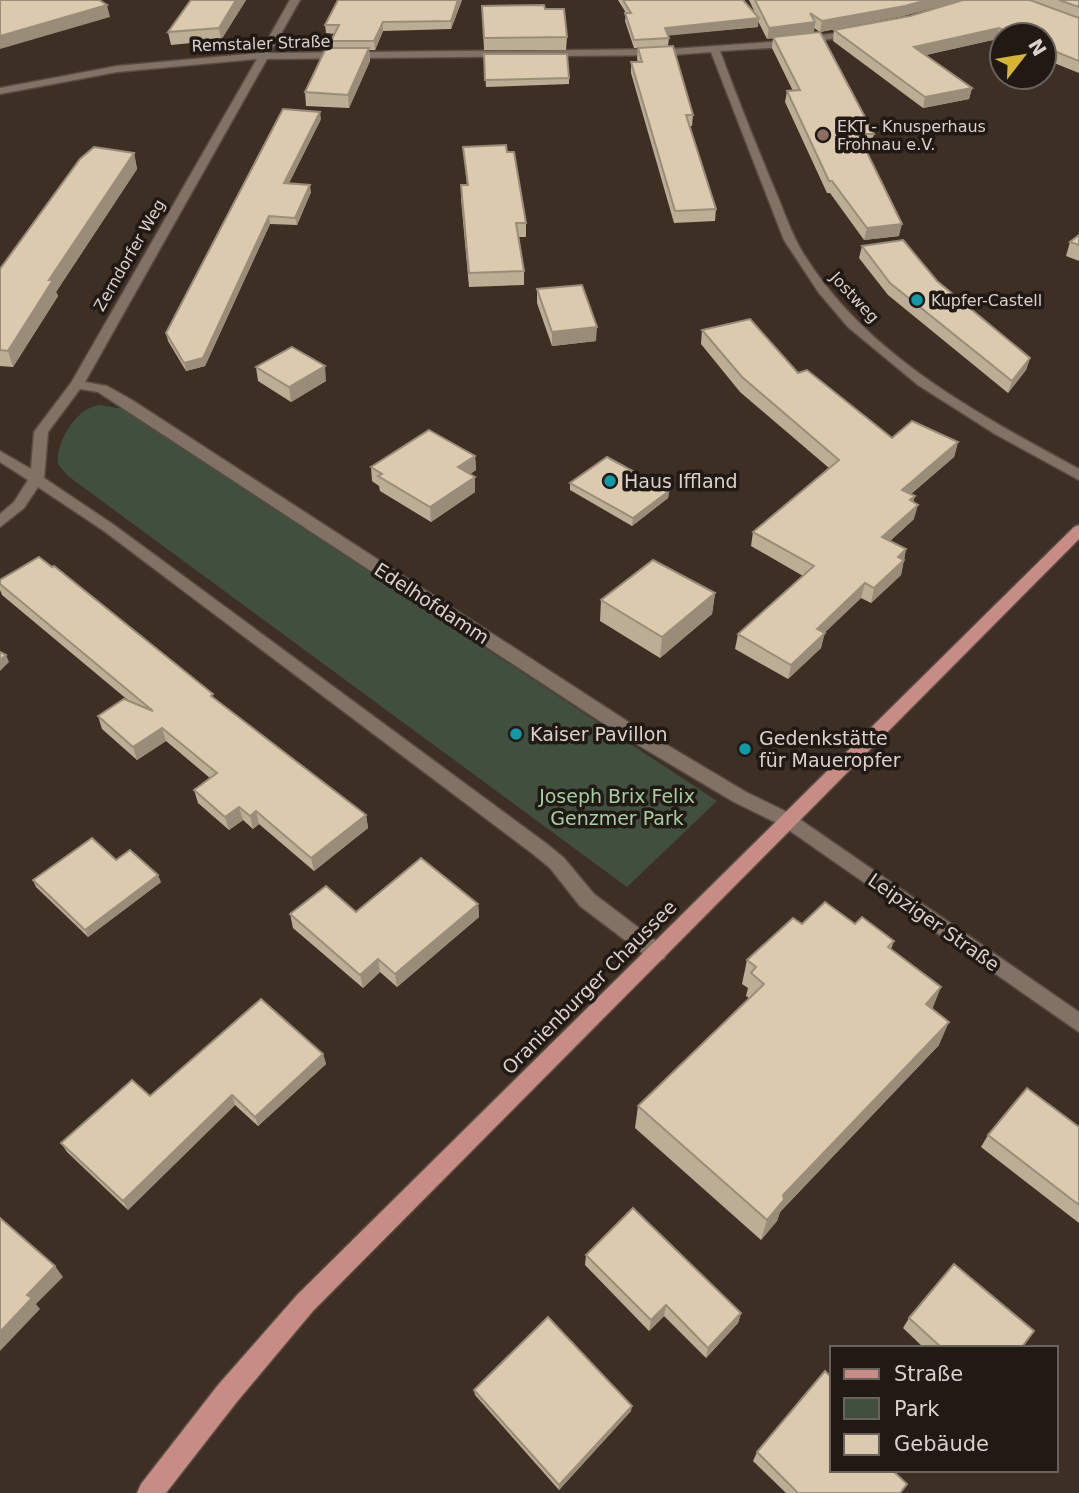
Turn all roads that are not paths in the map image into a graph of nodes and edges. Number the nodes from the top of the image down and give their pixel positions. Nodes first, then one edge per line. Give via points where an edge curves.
1 (295, 0) edge
2 (870, 29) edge
3 (715, 50) junction
4 (264, 55) junction
5 (0, 91) edge
6 (77, 384) junction
7 (0, 455) edge
8 (1079, 475) edge
9 (37, 478) junction
10 (0, 522) edge
11 (1079, 530) edge
12 (789, 821) junction
13 (657, 953) junction
14 (1079, 1023) edge
15 (150, 1493) edge

1 - 4 street, Zerndorfer Weg
2 - 3 street, Remstaler Straße
3 - 4 street, Remstaler Straße
3 - 8 street, Jostweg via 791,240 830,298 916,378 986,424
4 - 5 street, Remstaler Straße via 141,66
4 - 6 street, Zerndorfer Weg
6 - 9 street, Zerndorfer Weg via 41,432
6 - 12 street, Edelhofdamm via 102,389 127,403 624,728
7 - 9 street
9 - 10 street, Zerndorfer Weg via 19,505
9 - 13 street via 540,849 587,900
11 - 12 main road, Oranienburger Chaussee
12 - 13 main road, Oranienburger Chaussee
12 - 14 street, Leipziger Straße
13 - 15 main road, Oranienburger Chaussee via 305,1303

